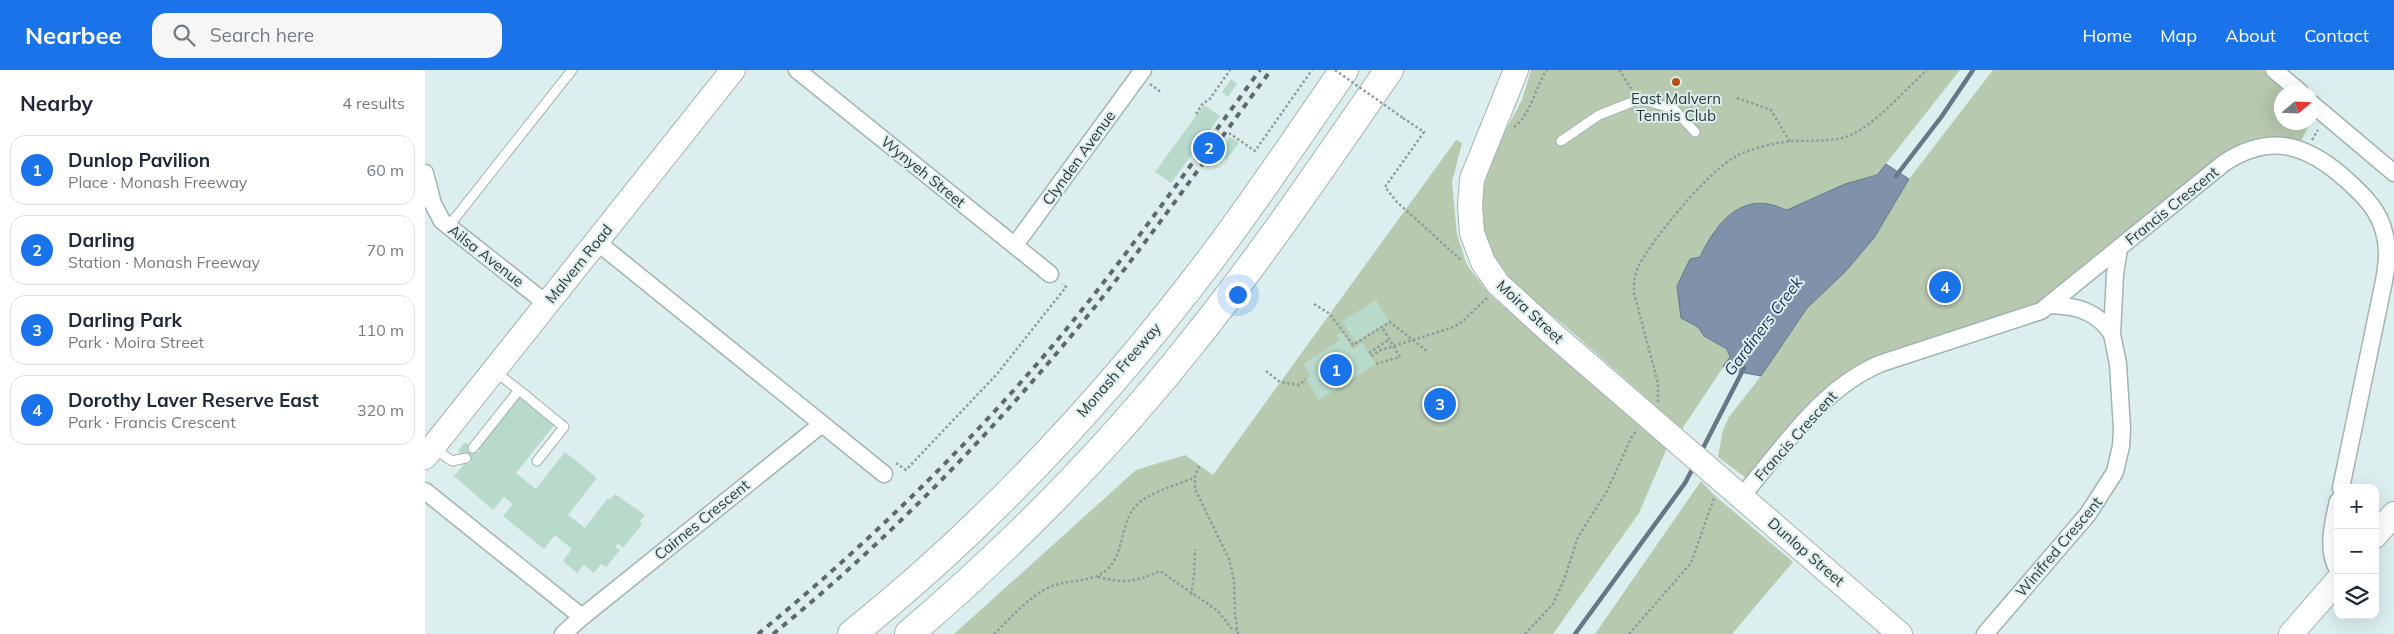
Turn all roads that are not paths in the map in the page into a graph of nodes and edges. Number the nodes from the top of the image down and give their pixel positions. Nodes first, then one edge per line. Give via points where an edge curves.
1 (572, 70) edge
2 (733, 70) edge
3 (797, 70) edge
4 (1143, 70) edge
5 (1344, 70) edge
6 (1389, 70) edge
7 (1515, 70) edge
8 (2274, 70) edge
9 (2292, 85) edge
10 (2319, 109) edge
11 (1695, 132) dead end
12 (1561, 141) dead end
13 (425, 173) edge
14 (2394, 173) edge
15 (448, 227) junction
16 (597, 242) junction
17 (1015, 245) junction
18 (2119, 249) junction
19 (1050, 274) road end
20 (547, 304) junction
21 (2051, 305) junction
22 (2112, 334) junction
23 (494, 370) junction
24 (519, 390) junction
25 (822, 424) junction
26 (473, 448) dead end
27 (429, 452) edge
28 (465, 458) dead end
29 (537, 461) dead end
30 (888, 467) road end
31 (1712, 470) joint
32 (2342, 484) edge
33 (425, 491) edge
34 (1742, 496) junction
35 (2394, 514) edge
36 (2334, 524) edge
37 (2379, 531) edge
38 (2334, 562) edge
39 (2334, 585) edge
40 (582, 617) junction
41 (563, 634) edge
42 (853, 634) edge
43 (909, 634) edge
44 (1900, 634) edge
45 (1985, 634) edge
46 (2291, 634) edge

1 - 15 lane
2 - 16 main road, Malvern Road
3 - 17 street, Wynyeh Street
4 - 17 street, Clynden Avenue
5 - 42 highway, Monash Freeway via 1213,255 1108,384 989,511
6 - 43 highway via 1244,276 1153,389 1017,536
7 - 31 main road, Moira Street via 1472,179 1472,233 1483,262 1498,284
8 - 9 street
10 - 14 street
11 - 12 lane via 1674,109 1639,100 1599,115
13 - 15 street, Ailsa Avenue via 435,208
15 - 20 street, Ailsa Avenue
16 - 20 main road, Malvern Road
16 - 25 street
17 - 19 street, Wynyeh Street
18 - 21 street, Francis Crescent
18 - 22 street, Winifred Crescent
18 - 32 street, Francis Crescent via 2224,163 2256,146 2293,148 2315,155 2366,199 2384,231 2387,263
20 - 23 main road, Malvern Road
21 - 22 street via 2088,311 2105,323
21 - 34 street, Francis Crescent via 2030,316 1882,363 1857,375 1823,402
22 - 45 street, Winifred Crescent via 2118,364 2122,429 2115,472 2089,514
23 - 24 lane
23 - 27 main road, Malvern Road
24 - 26 lane
24 - 29 lane via 564,427
25 - 30 street
25 - 40 street, Cairnes Crescent
27 - 28 lane via 452,461
31 - 34 main road, Dunlop Street
33 - 40 street
34 - 44 main road, Dunlop Street
35 - 37 main road
36 - 38 street
39 - 46 main road
40 - 41 street, Cairnes Crescent

